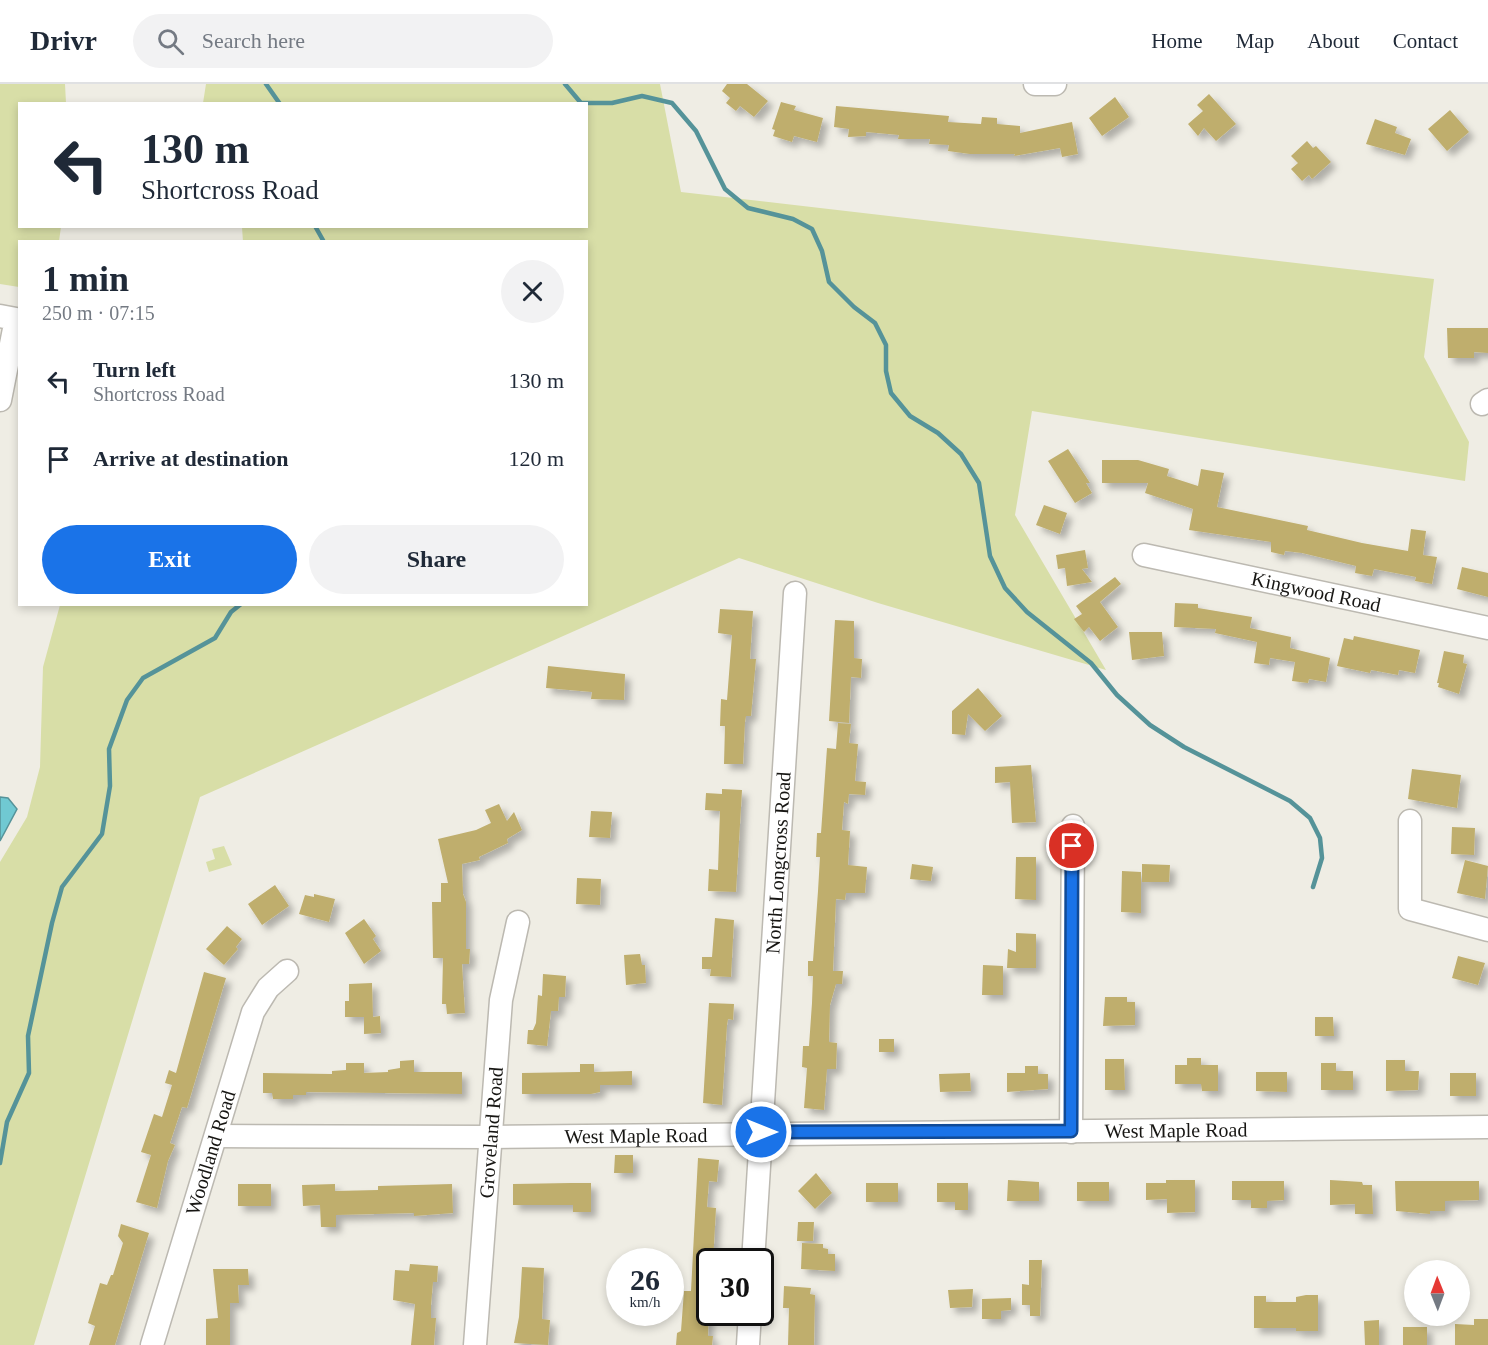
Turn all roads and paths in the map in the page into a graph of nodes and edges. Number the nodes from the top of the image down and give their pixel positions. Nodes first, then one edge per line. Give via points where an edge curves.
1 (1035, 84) edge
2 (1055, 84) edge
3 (0, 316) edge
4 (0, 400) edge
5 (1144, 555) dead end
6 (795, 592) dead end
7 (1488, 628) edge
8 (1410, 821) dead end
9 (1073, 826) dead end
10 (518, 922) dead end
11 (1488, 930) edge
12 (287, 971) dead end
13 (1488, 1127) edge
14 (1071, 1131) junction
15 (761, 1132) junction
16 (216, 1136) junction
17 (491, 1137) junction
18 (754, 1248) edge
19 (749, 1326) edge
20 (152, 1345) edge
21 (475, 1345) edge
22 (748, 1345) edge

1 - 2 street
3 - 4 street via 16,319
5 - 7 street, Kingwood Road
6 - 15 street, North Longcross Road
8 - 11 street via 1410,909
9 - 14 street
10 - 17 street, Groveland Road via 501,1000
12 - 16 street, Woodland Road via 268,988 253,1012
13 - 14 street, West Maple Road
14 - 15 street, West Maple Road
15 - 17 street, West Maple Road
15 - 18 street, North Longcross Road
16 - 17 street, West Maple Road
16 - 20 street, Woodland Road
17 - 21 street, Groveland Road
19 - 22 street

